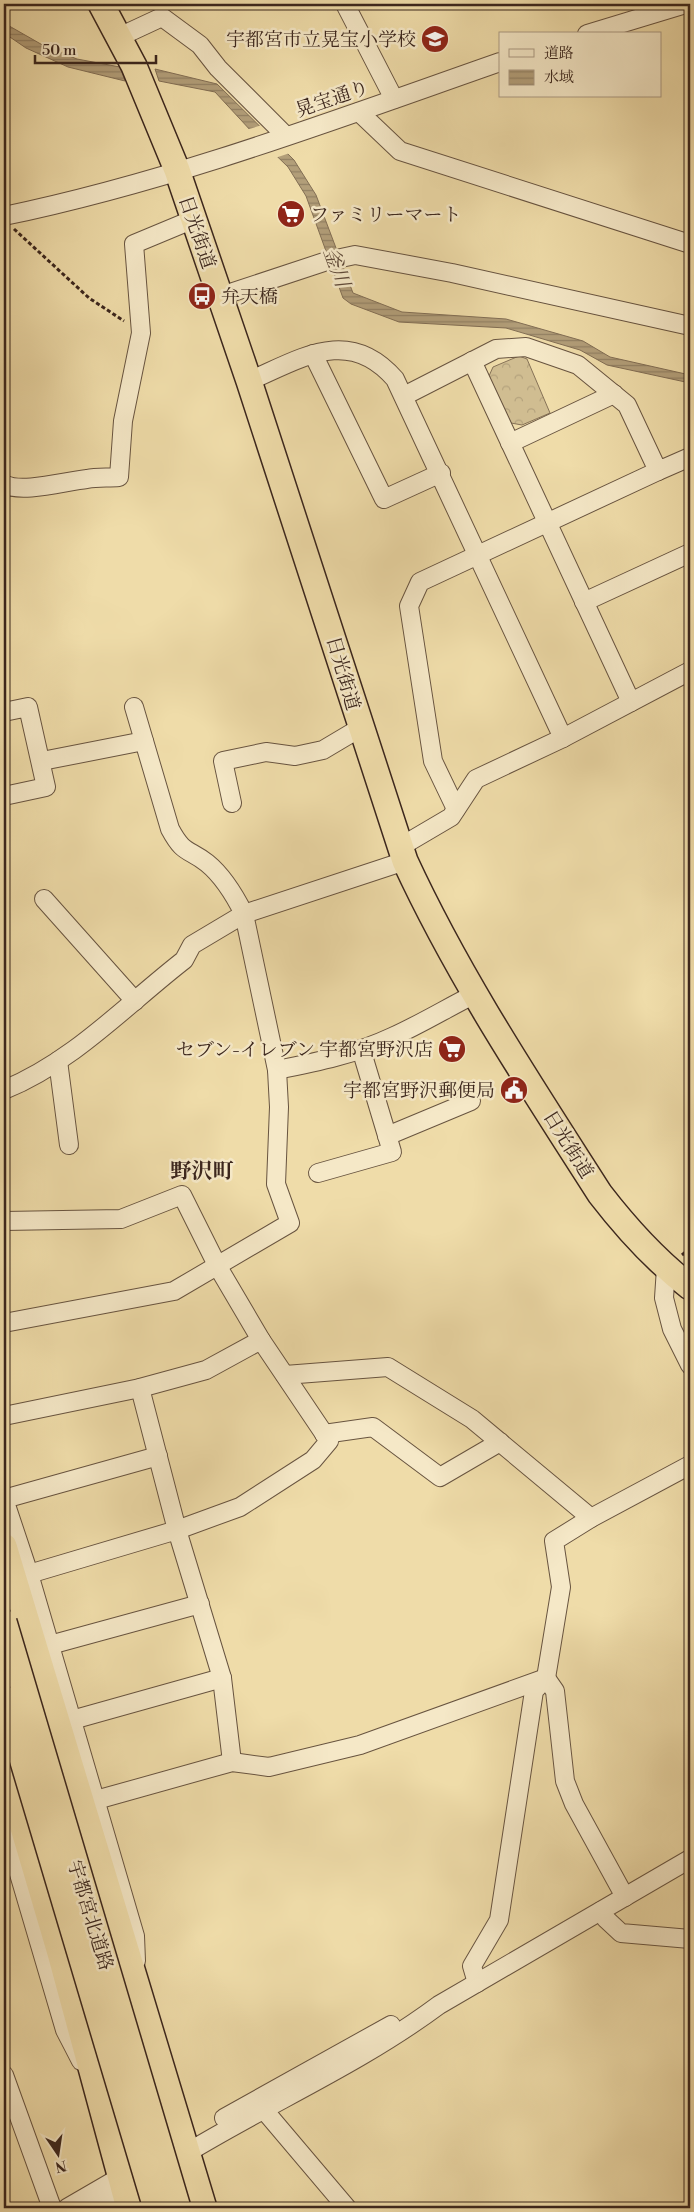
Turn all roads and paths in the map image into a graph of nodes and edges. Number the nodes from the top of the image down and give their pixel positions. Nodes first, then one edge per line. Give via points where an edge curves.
1 (101, 4) edge
2 (345, 4) edge
3 (686, 4) edge
4 (165, 10) edge
5 (594, 32) edge
6 (119, 36) junction
7 (499, 62) edge
8 (394, 99) junction
9 (359, 112) junction
10 (274, 139) junction
11 (177, 170) junction
12 (194, 219) junction
13 (7, 221) edge
14 (690, 244) edge
15 (221, 296) junction
16 (690, 326) edge
17 (141, 333) junction
18 (313, 354) junction
19 (472, 362) junction
20 (249, 381) junction
21 (614, 394) junction
22 (404, 396) junction
23 (510, 443) junction
24 (690, 457) edge
25 (658, 472) junction
26 (441, 473) junction
27 (4, 484) edge
28 (548, 523) junction
29 (690, 553) edge
30 (479, 555) junction
31 (584, 602) junction
32 (690, 671) edge
33 (631, 702) junction
34 (134, 707) dead end
35 (4, 712) edge
36 (360, 728) junction
37 (563, 738) junction
38 (144, 741) junction
39 (42, 761) junction
40 (4, 796) edge
41 (232, 803) dead end
42 (456, 809) junction
43 (403, 854) junction
44 (44, 899) dead end
45 (244, 914) junction
46 (474, 994) junction
47 (135, 1001) junction
48 (361, 1049) junction
49 (58, 1061) junction
50 (278, 1070) junction
51 (4, 1090) edge
52 (471, 1101) dead end
53 (387, 1136) junction
54 (69, 1145) dead end
55 (318, 1173) dead end
56 (4, 1221) edge
57 (218, 1267) junction
58 (666, 1268) junction
59 (690, 1287) edge
60 (4, 1323) edge
61 (261, 1340) junction
62 (690, 1365) edge
63 (285, 1375) junction
64 (140, 1388) junction
65 (4, 1416) edge
66 (324, 1434) junction
67 (500, 1442) junction
68 (158, 1456) junction
69 (690, 1465) edge
70 (4, 1499) edge
71 (591, 1518) junction
72 (177, 1530) junction
73 (4, 1546) edge
74 (29, 1574) junction
75 (200, 1604) junction
76 (4, 1622) edge
77 (50, 1645) junction
78 (222, 1678) junction
79 (546, 1678) junction
80 (4, 1698) edge
81 (72, 1720) junction
82 (232, 1762) junction
83 (4, 1763) edge
84 (96, 1800) junction
85 (4, 1823) edge
86 (690, 1859) edge
87 (624, 1897) junction
88 (601, 1910) junction
89 (690, 1939) edge
90 (477, 1982) junction
91 (136, 1987) junction
92 (439, 2005) junction
93 (4, 2075) edge
94 (98, 2095) junction
95 (264, 2110) junction
96 (186, 2146) junction
97 (195, 2178) junction
98 (126, 2198) edge
99 (52, 2208) edge
100 (67, 2208) edge
101 (96, 2208) edge
102 (156, 2208) edge
103 (178, 2208) edge
104 (204, 2208) edge
105 (208, 2208) edge
106 (347, 2208) edge

1 - 6 highway, 日光街道
2 - 8 street
3 - 5 street
4 - 6 street
4 - 10 street via 200,45
6 - 11 highway, 日光街道
7 - 8 street, 晃宝通り
8 - 9 street, 晃宝通り
9 - 10 street, 晃宝通り
9 - 14 street via 400,151
10 - 11 street, 晃宝通り
11 - 12 highway, 日光街道
11 - 13 street, 晃宝通り
12 - 15 highway, 日光街道
12 - 17 street via 134,244
13 - 17 path via 89,298
15 - 16 street via 355,255 452,273
15 - 20 highway, 日光街道
17 - 27 street via 123,421 119,477 34,486
18 - 20 street
18 - 22 street via 342,349 368,357 384,366 396,379
18 - 26 street via 384,499
19 - 21 street via 496,349 526,347 578,365
19 - 22 street
19 - 23 street
20 - 36 highway, 日光街道 via 330,626
21 - 23 street
21 - 25 street via 627,405
22 - 26 street
23 - 28 street
24 - 25 street
25 - 28 street
26 - 30 street
28 - 30 street
28 - 31 street
29 - 31 street
30 - 37 street
30 - 42 street via 420,582 409,606 432,761
31 - 33 street
32 - 33 street
33 - 37 street
34 - 38 street
35 - 39 street via 28,707
36 - 41 street via 323,750 295,756 266,752 223,761
36 - 43 highway, 日光街道
37 - 42 street via 476,779
38 - 39 street
38 - 45 street via 170,830 178,845 207,862 236,898
39 - 40 street via 46,787
42 - 43 street via 451,817
43 - 45 street
43 - 46 highway, 日光街道 via 431,915
44 - 47 street
45 - 47 street via 192,945 184,960
45 - 50 street
46 - 48 street via 393,1037
46 - 58 highway, 日光街道 via 600,1194 622,1223
47 - 49 street
48 - 50 street via 326,1061
48 - 53 street
49 - 51 street
49 - 54 street
50 - 57 street via 276,1184 290,1223
52 - 53 street
53 - 55 street via 392,1152
56 - 57 street via 120,1219 182,1195
57 - 60 street via 174,1291
57 - 61 street
58 - 59 highway, 日光街道
58 - 62 street via 664,1298 672,1329
61 - 63 street
61 - 64 street via 206,1370
63 - 66 street
63 - 67 street via 388,1367 472,1419
64 - 65 street
64 - 68 street
66 - 67 street via 373,1427 440,1477
66 - 72 street via 329,1441 313,1460 240,1507
67 - 71 street
68 - 70 street
68 - 72 street
69 - 71 street
70 - 74 street
71 - 79 street via 554,1541 560,1587
72 - 74 street
72 - 75 street
73 - 91 highway
74 - 77 street
75 - 77 street
75 - 78 street
76 - 103 highway, 宇都宮北道路, bridge
77 - 81 street
78 - 81 street
78 - 82 street
79 - 82 street via 360,1744 269,1767
79 - 87 street via 556,1691 565,1781
79 - 90 street via 534,1691 498,1920 472,1966
80 - 102 highway, 宇都宮北道路, bridge
81 - 84 street
82 - 84 street
83 - 94 highway
84 - 91 street via 135,1936
85 - 94 street via 65,2030
86 - 87 street
87 - 88 street
88 - 89 street via 621,1933
88 - 90 street
90 - 92 street
91 - 96 highway
92 - 95 street via 347,2065
92 - 96 street via 403,2018
93 - 99 street
94 - 98 highway
95 - 96 street
95 - 106 street
96 - 97 highway
96 - 98 street
97 - 104 highway
97 - 105 street
98 - 100 street
98 - 101 street

